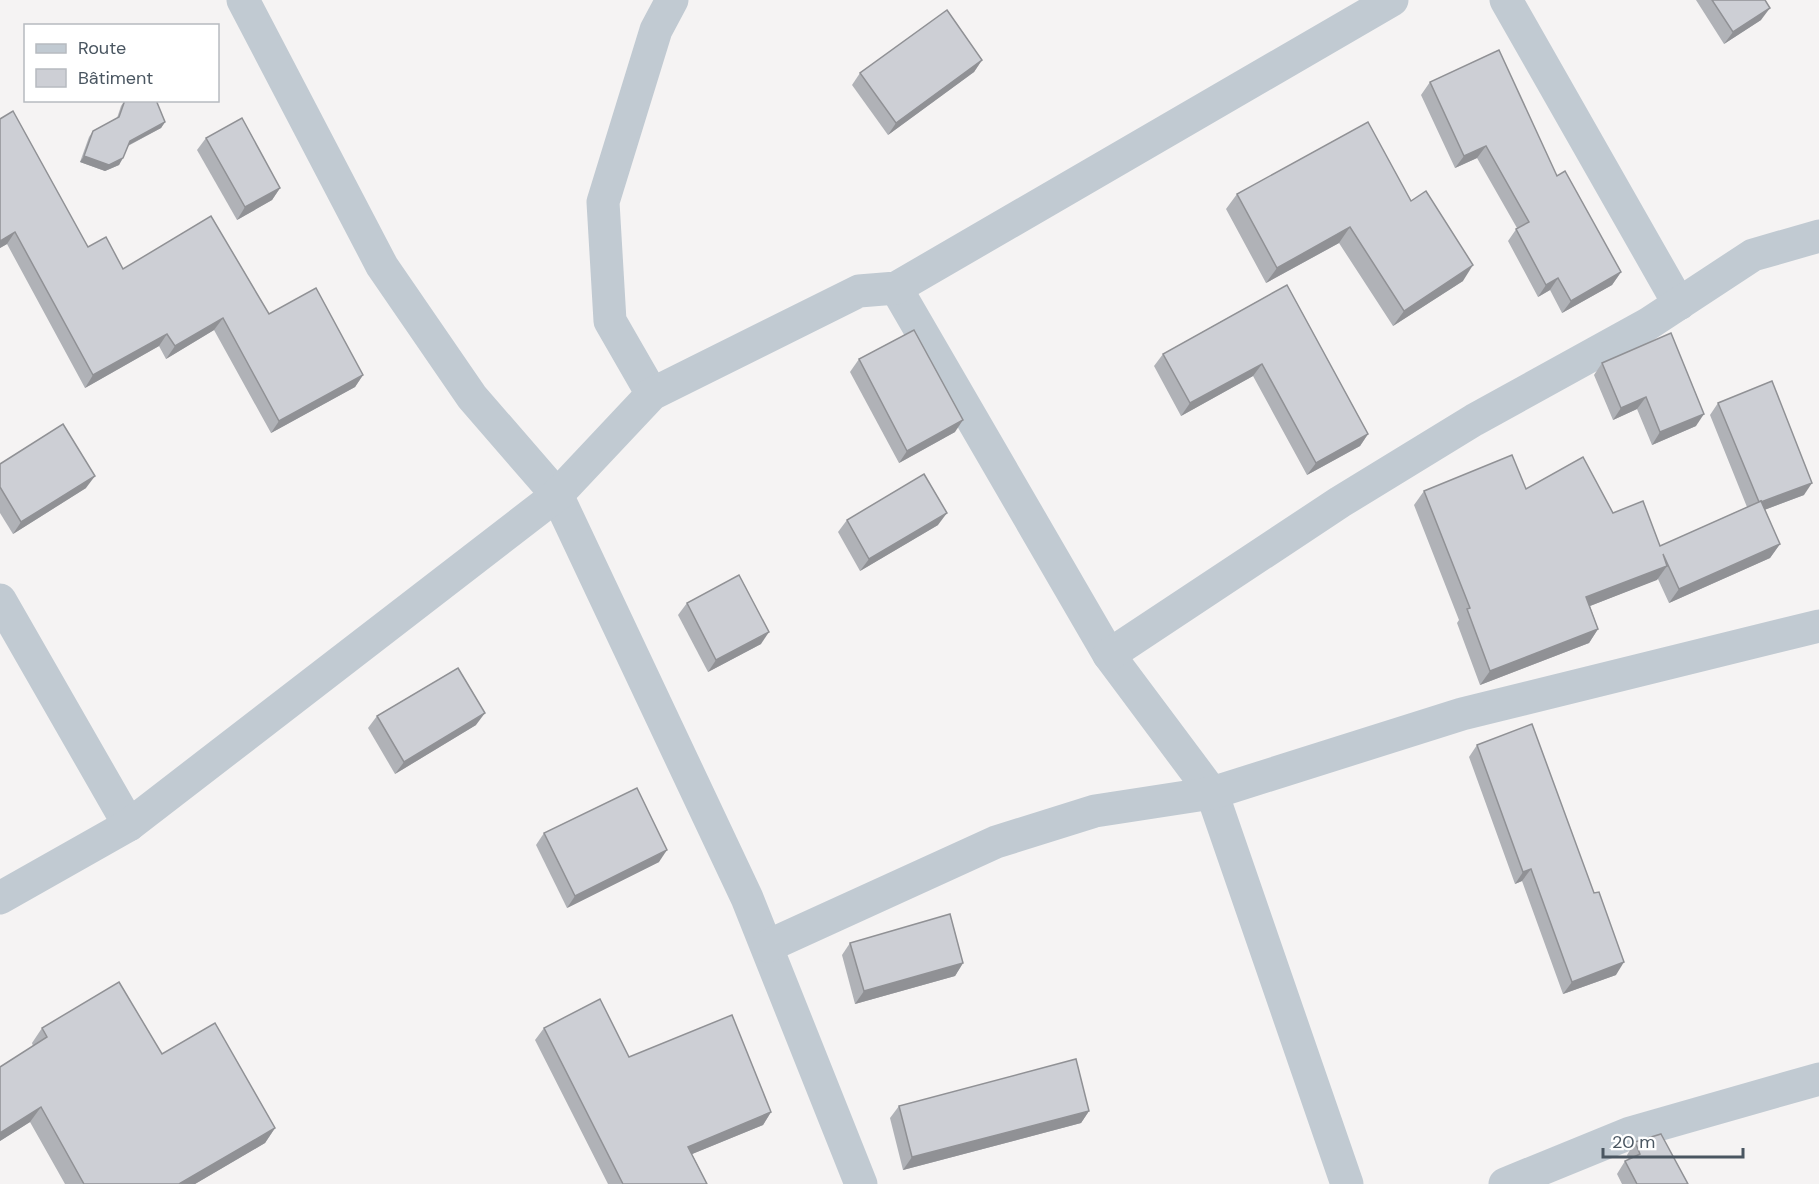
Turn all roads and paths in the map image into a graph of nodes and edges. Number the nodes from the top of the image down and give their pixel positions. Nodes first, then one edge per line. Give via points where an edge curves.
1 (243, 0) edge
2 (672, 0) edge
3 (1392, 0) edge
4 (1506, 0) edge
5 (1819, 236) edge
6 (896, 288) junction
7 (1679, 304) junction
8 (652, 394) junction
9 (557, 495) junction
10 (0, 600) edge
11 (1819, 626) edge
12 (1109, 655) junction
13 (1212, 794) junction
14 (129, 825) junction
15 (0, 898) edge
16 (768, 946) junction
17 (1819, 1079) edge
18 (861, 1184) edge
19 (1347, 1184) edge
20 (1505, 1184) edge

1 - 9 street via 382,266 472,397
2 - 8 street via 656,30 603,202 610,321
3 - 6 street
4 - 7 street
5 - 7 street via 1753,255
6 - 8 street via 859,291
6 - 12 street
7 - 12 street via 1474,420 1340,502
8 - 9 street
9 - 14 street
9 - 16 street
10 - 14 street
11 - 13 street via 1462,714
12 - 13 street
13 - 16 street via 1095,811 996,842
13 - 19 street
14 - 15 street
16 - 18 street
17 - 20 street via 1630,1133

